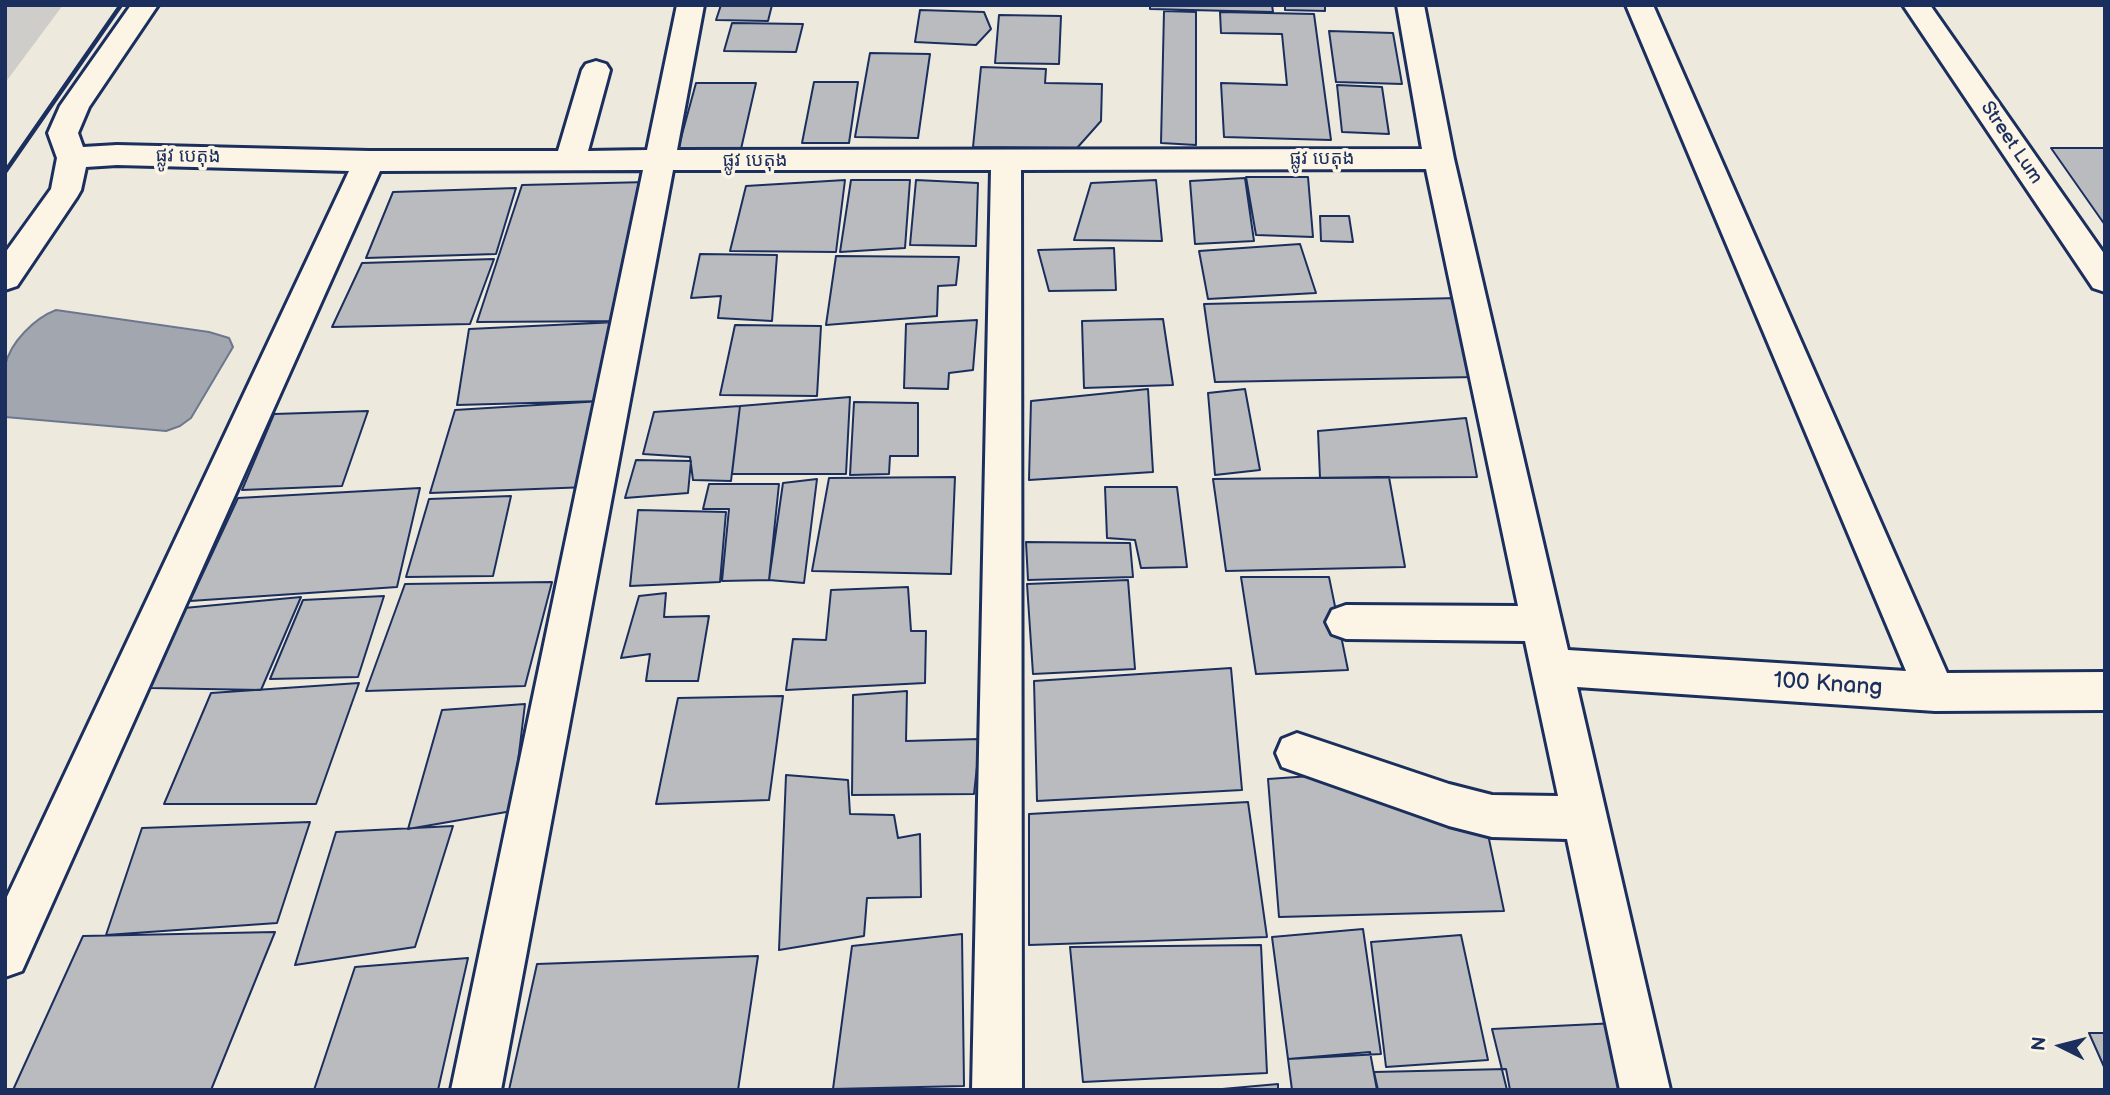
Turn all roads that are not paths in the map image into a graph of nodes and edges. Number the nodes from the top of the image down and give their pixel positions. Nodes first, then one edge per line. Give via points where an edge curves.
1 (145, 5) edge
2 (691, 5) edge
3 (1410, 5) edge
4 (1639, 5) edge
5 (1916, 5) edge
6 (596, 70) dead end
7 (72, 159) junction
8 (1439, 159) junction
9 (1006, 160) junction
10 (369, 161) junction
11 (570, 161) junction
12 (661, 161) junction
13 (5, 278) edge
14 (2105, 280) edge
15 (1346, 622) dead end
16 (1542, 624) junction
17 (1551, 667) junction
18 (2105, 691) edge
19 (1935, 692) junction
20 (1297, 753) dead end
21 (1585, 818) junction
22 (5, 954) edge
23 (476, 1090) edge
24 (997, 1090) edge
25 (1645, 1090) edge

1 - 7 street via 75,106 63,133
2 - 12 street
3 - 8 street
4 - 19 street
5 - 14 street, Street Lum
6 - 11 street
7 - 10 street, ផ្លូវ បេតុង via 117,155
7 - 13 street via 66,190
8 - 9 street, ផ្លូវ បេតុង
8 - 16 street
9 - 12 street, ផ្លូវ បេតុង
9 - 24 street
10 - 11 street, ផ្លូវ បេតុង
10 - 22 street
11 - 12 street, ផ្លូវ បេតុង
12 - 23 street
15 - 16 street
16 - 17 street
17 - 19 street, 100 Knang
17 - 21 street
18 - 19 street, 100 Knang
20 - 21 street via 1492,816
21 - 25 street

